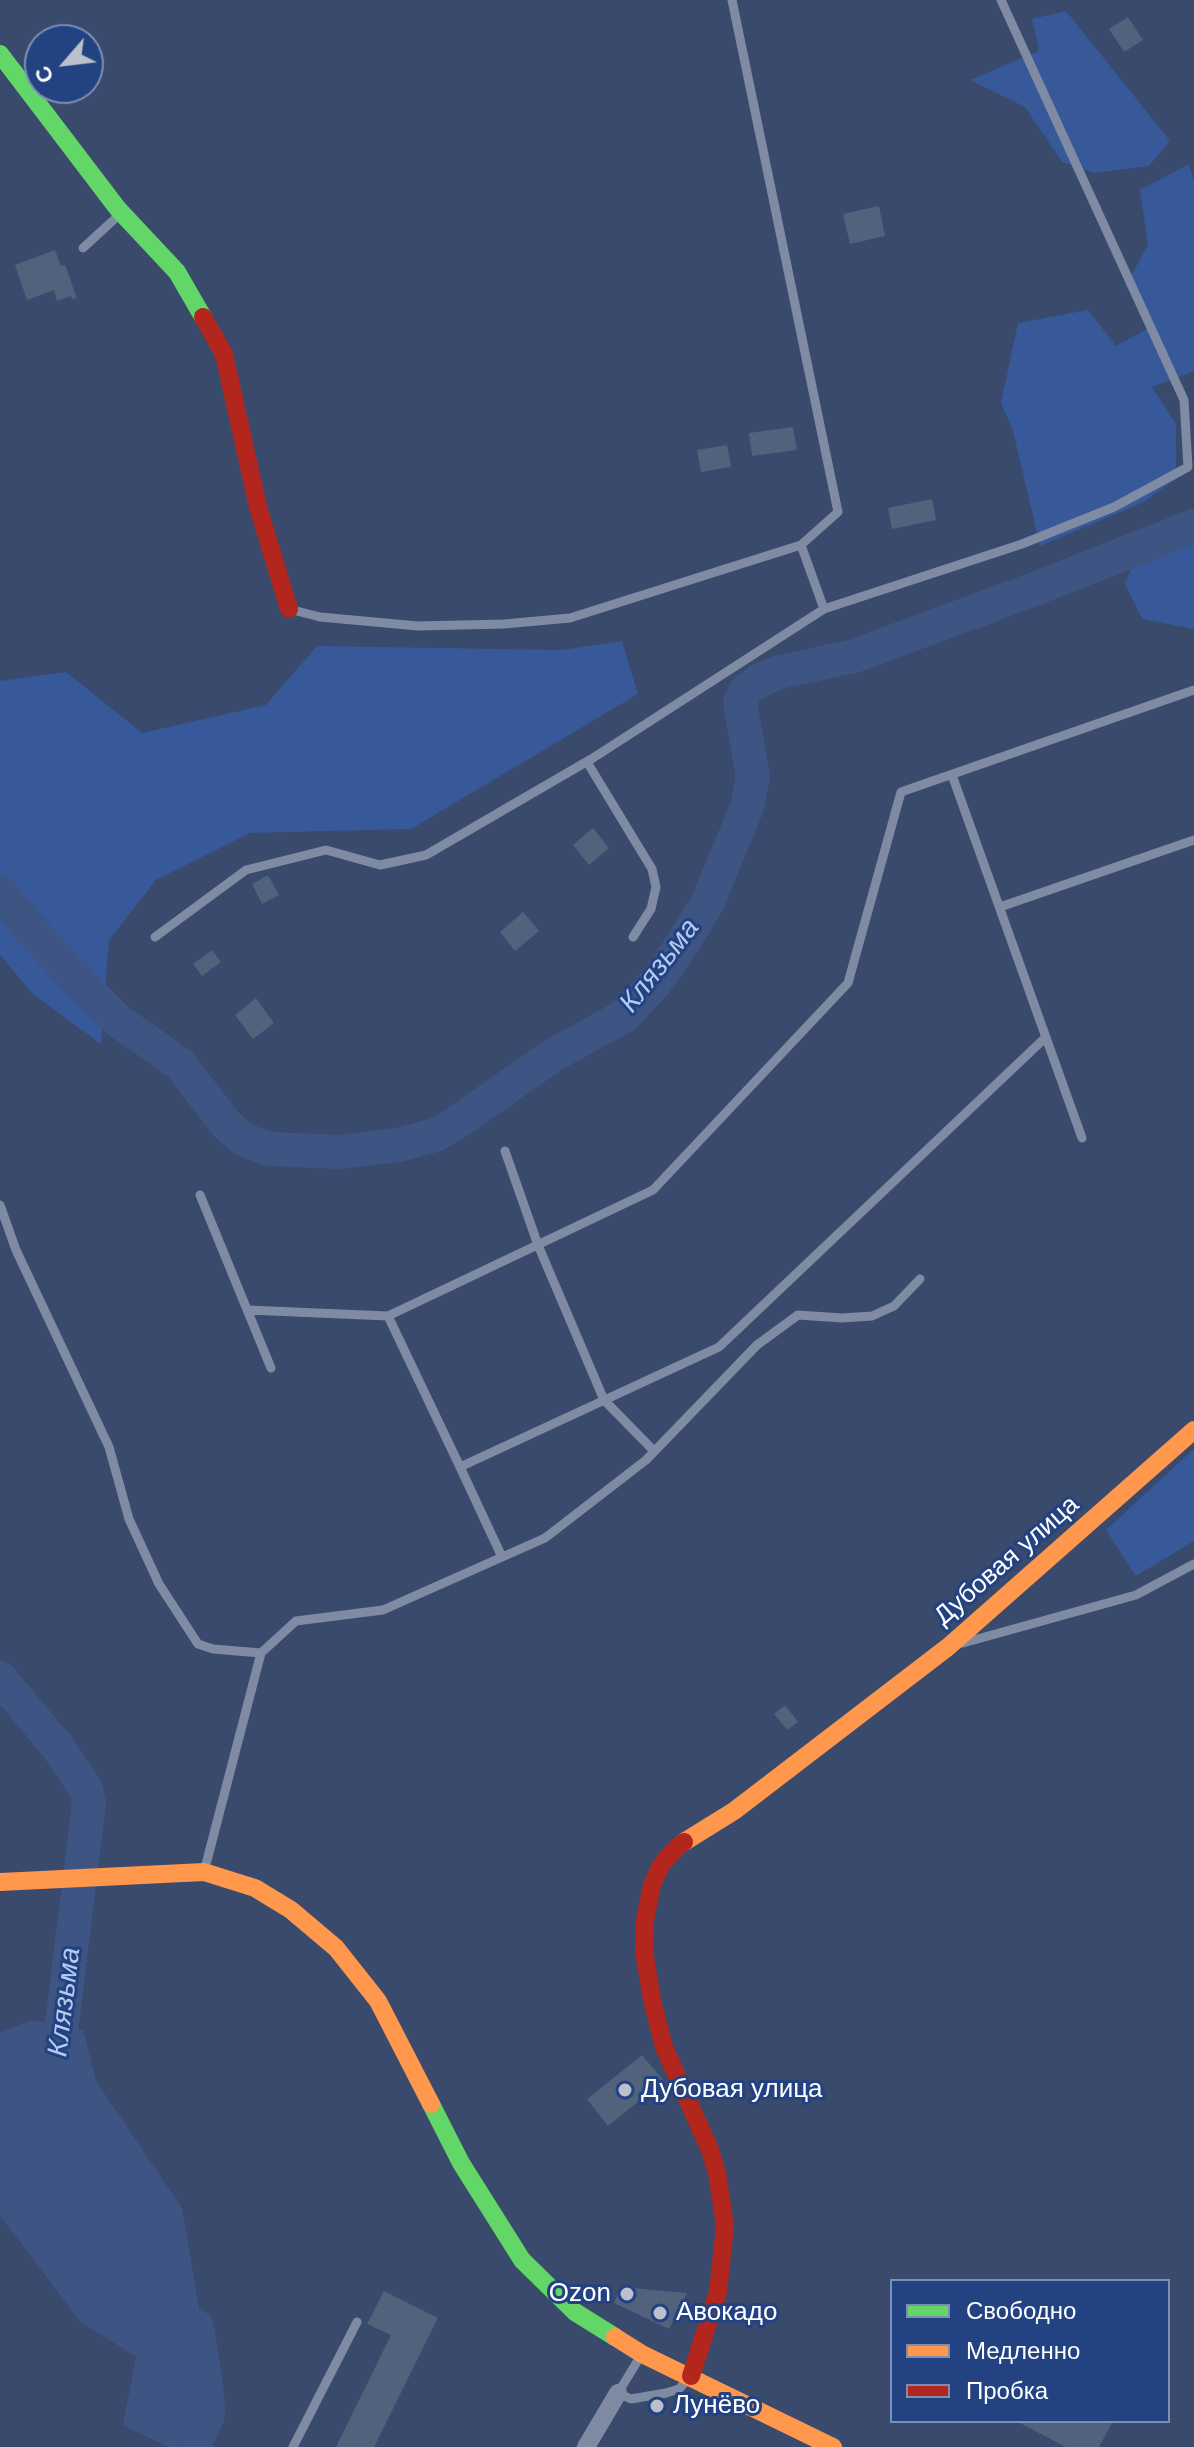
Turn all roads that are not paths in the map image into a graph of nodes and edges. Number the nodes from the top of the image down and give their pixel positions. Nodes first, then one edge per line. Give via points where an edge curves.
1 (732, 0) edge
2 (1001, 0) edge
3 (0, 54) edge
4 (122, 213) junction
5 (83, 248) dead end
6 (801, 545) junction
7 (289, 609) joint
8 (824, 609) junction
9 (1194, 690) edge
10 (587, 762) junction
11 (952, 775) junction
12 (1194, 840) edge
13 (1000, 907) junction
14 (155, 937) dead end
15 (633, 937) dead end
16 (1046, 1037) junction
17 (1082, 1138) dead end
18 (505, 1151) dead end
19 (200, 1195) dead end
20 (0, 1205) edge
21 (538, 1245) junction
22 (920, 1279) dead end
23 (247, 1310) junction
24 (388, 1316) junction
25 (271, 1368) dead end
26 (604, 1400) junction
27 (1194, 1430) edge
28 (654, 1451) junction
29 (460, 1467) junction
30 (502, 1557) junction
31 (1194, 1564) edge
32 (948, 1647) junction
33 (261, 1653) junction
34 (204, 1872) junction
35 (8, 1882) edge
36 (357, 2322) dead end
37 (642, 2354) junction
38 (691, 2376) junction
39 (618, 2393) junction
40 (293, 2447) edge
41 (586, 2447) edge
42 (833, 2447) edge

1 - 6 lane via 838,512
2 - 8 lane via 1184,400 1188,467 1114,507 1022,544
3 - 4 street
4 - 5 lane
4 - 7 street via 177,272 224,354 258,507
6 - 7 lane via 570,618 418,626
6 - 8 lane
8 - 10 lane
9 - 11 lane
10 - 14 lane via 426,855 380,865 326,850 246,870
10 - 15 lane via 652,869 656,887 651,909
11 - 13 lane
11 - 21 lane via 901,792 848,983 653,1190
12 - 13 lane
13 - 16 lane
16 - 17 lane
16 - 26 lane via 719,1347
18 - 21 lane
19 - 23 lane
20 - 33 lane via 109,1447 129,1519 159,1584 198,1644
21 - 24 lane
21 - 26 lane
22 - 28 lane via 894,1306 872,1316 798,1315 757,1345
23 - 24 lane
23 - 25 lane
24 - 29 lane
26 - 28 lane
26 - 29 lane
27 - 32 street, Дубовая улица
28 - 30 lane via 545,1538
29 - 30 lane
30 - 33 lane via 383,1610 296,1621
31 - 32 lane via 1136,1595
32 - 38 street, Дубовая улица via 734,1811 677,1847 652,1885 644,1951 652,2000 664,2047 710,2150 725,2226 718,2292
33 - 34 lane
34 - 35 street
34 - 37 street via 255,1888 336,1948 378,2001 461,2163 522,2260 575,2312
36 - 40 lane
37 - 38 street
37 - 39 lane
38 - 39 lane via 679,2389 666,2393 631,2399
38 - 42 street
39 - 41 street

